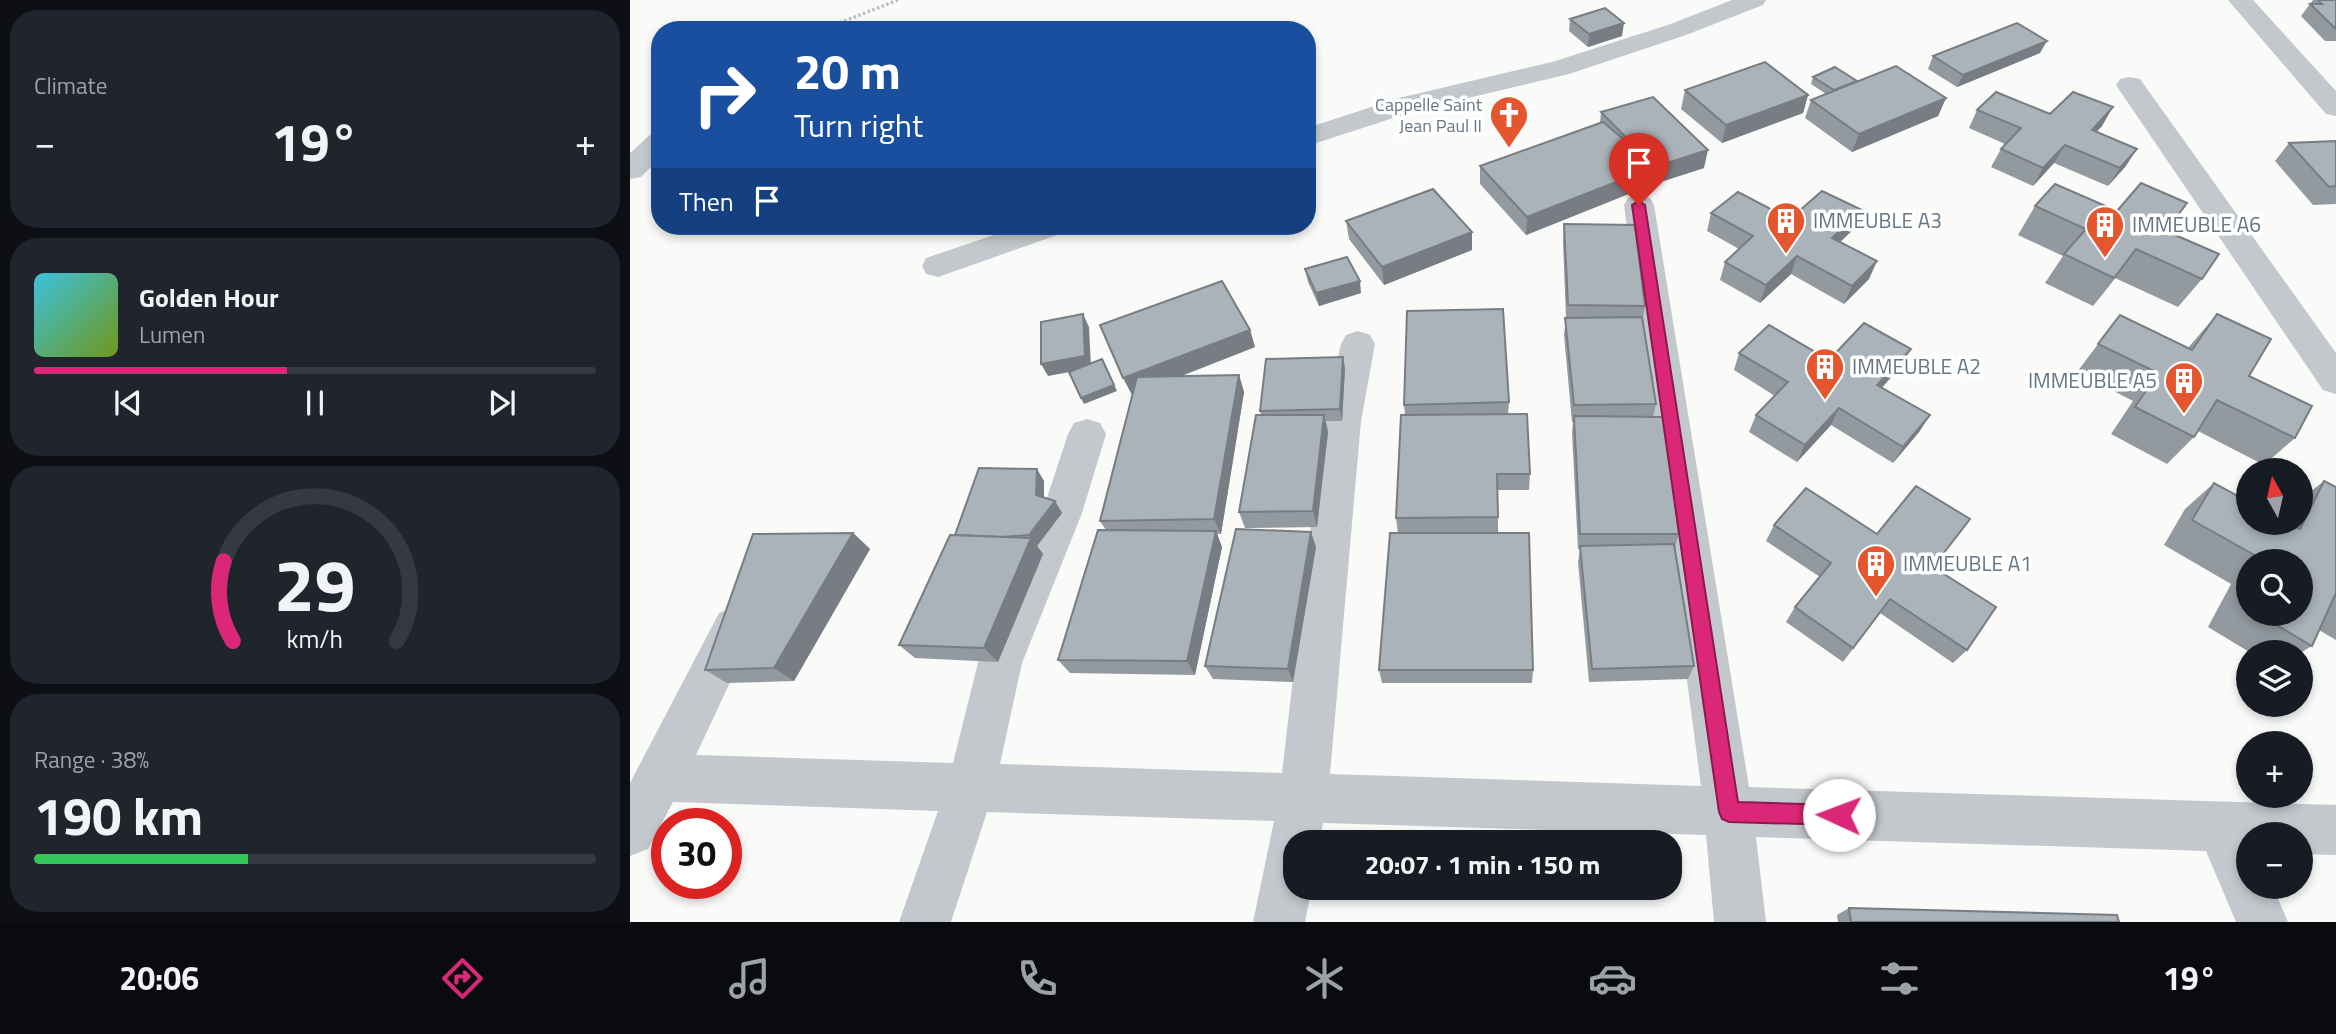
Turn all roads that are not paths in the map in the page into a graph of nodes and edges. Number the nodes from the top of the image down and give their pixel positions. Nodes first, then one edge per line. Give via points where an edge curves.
1 (1754, 0) edge
2 (2240, 0) edge
3 (2130, 85) dead end
4 (2332, 100) edge
5 (1316, 134) edge
6 (651, 150) edge
7 (630, 170) edge
8 (1639, 205) dead end
9 (1026, 235) edge
10 (938, 266) dead end
11 (1358, 344) dead end
12 (2336, 380) edge
13 (1087, 434) dead end
14 (754, 585) edge
15 (660, 778) junction
16 (971, 786) junction
17 (1729, 812) junction
18 (1298, 827) edge
19 (2221, 828) junction
20 (2336, 830) edge
21 (630, 831) edge
22 (925, 922) edge
23 (1279, 922) edge
24 (1740, 922) edge
25 (2262, 922) edge

1 - 5 street via 1560,68 1409,104
2 - 4 street
3 - 12 street
6 - 7 street
8 - 17 street
9 - 10 street
11 - 18 street via 1342,421
13 - 16 street via 1062,513 1000,663
14 - 15 street
15 - 16 street
15 - 21 street
16 - 18 street
16 - 22 street
17 - 18 street
17 - 19 street
17 - 24 street
18 - 23 street
19 - 20 street
19 - 25 street

